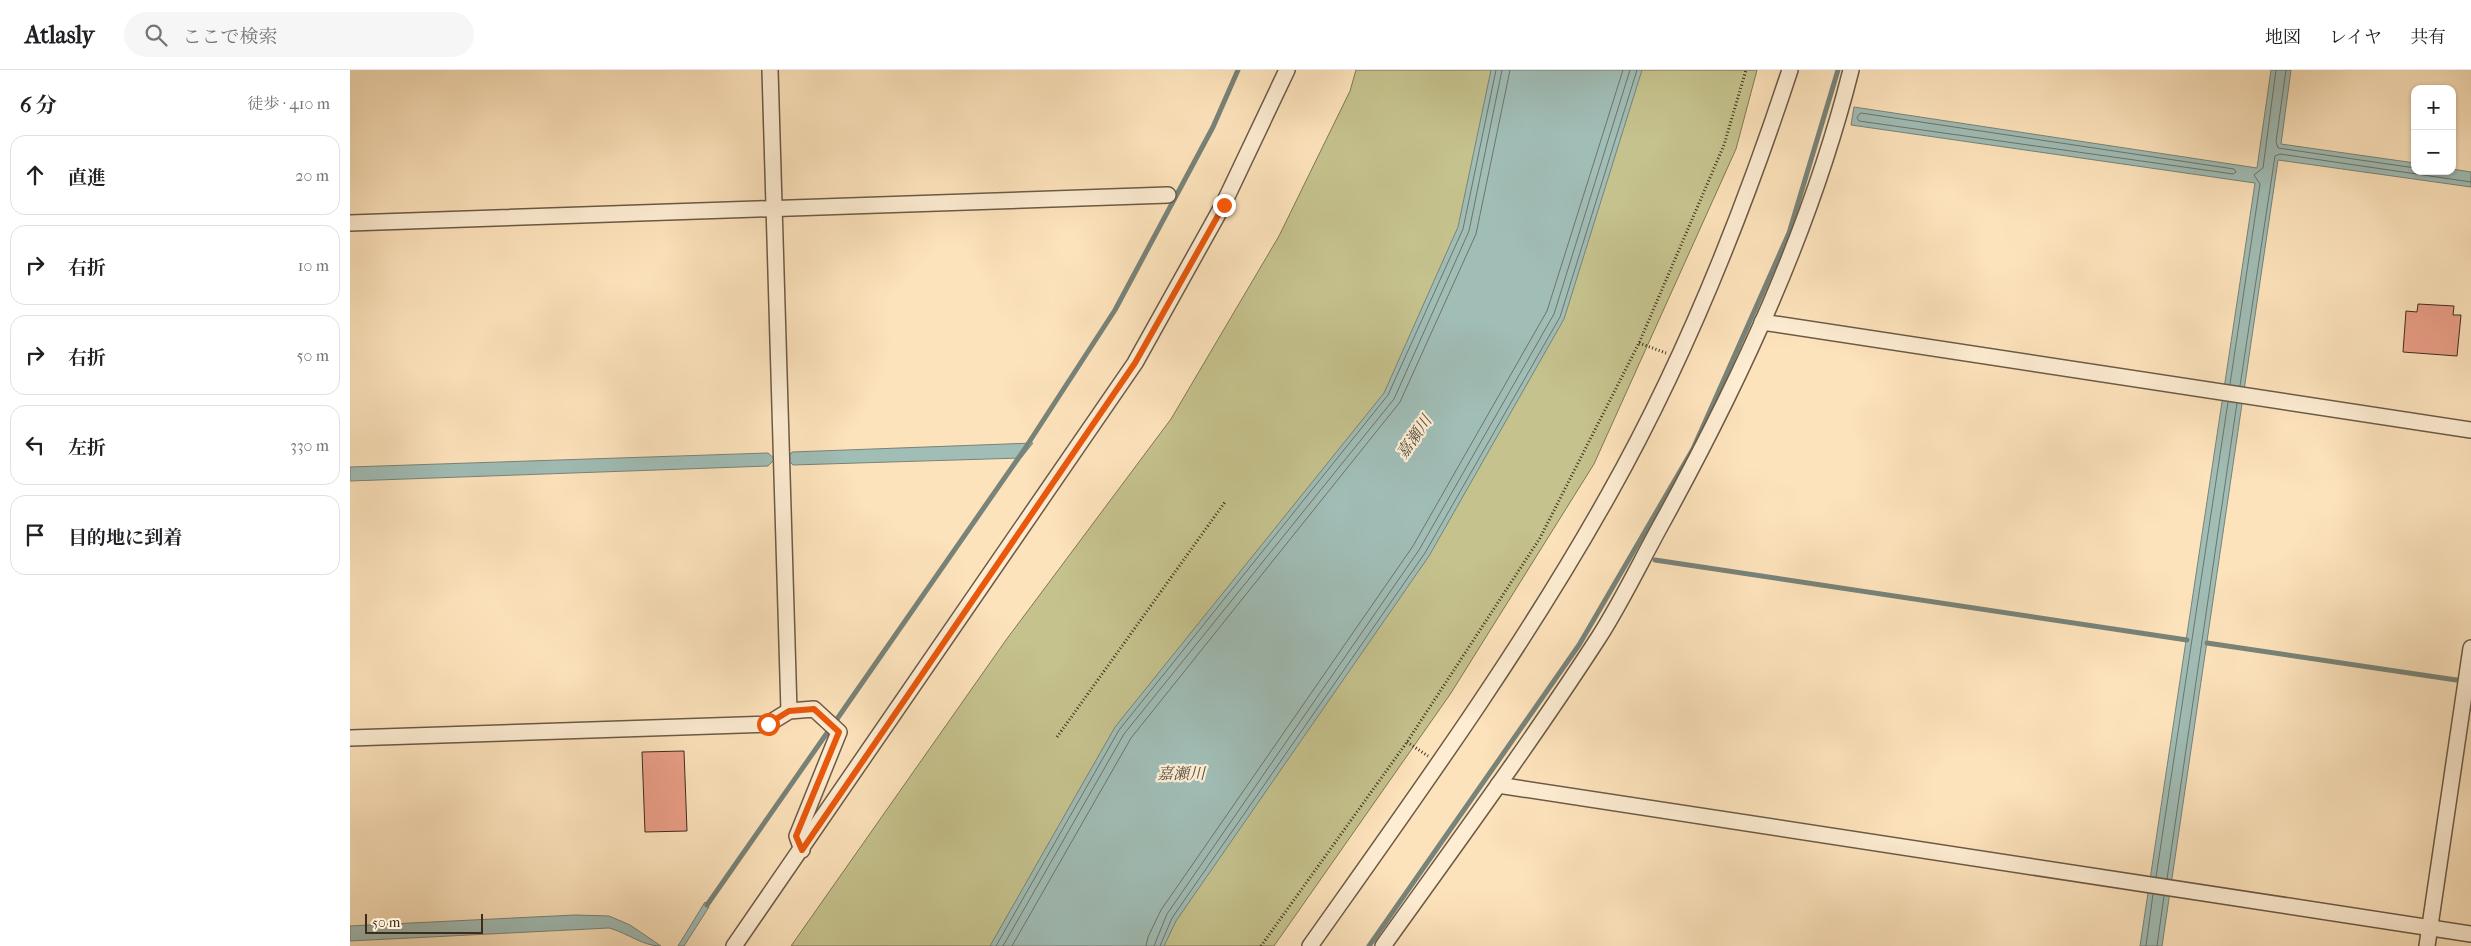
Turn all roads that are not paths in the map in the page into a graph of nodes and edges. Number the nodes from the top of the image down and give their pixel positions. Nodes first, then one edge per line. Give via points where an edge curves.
1 (770, 70) edge
2 (1287, 70) edge
3 (1790, 70) edge
4 (1851, 70) edge
5 (1168, 195) dead end
6 (775, 208) junction
7 (350, 222) edge
8 (1762, 322) junction
9 (2471, 430) edge
10 (2471, 648) edge
11 (789, 711) junction
12 (350, 738) edge
13 (1498, 785) junction
14 (802, 850) junction
15 (2430, 928) junction
16 (2471, 934) edge
17 (734, 946) edge
18 (1310, 946) edge
19 (1384, 946) edge
20 (2427, 946) edge

1 - 6 street
2 - 14 street via 1224,205 1135,363
3 - 18 street via 1760,162 1678,358 1604,503 1536,617 1440,762
4 - 8 street via 1801,231
5 - 6 street
6 - 7 street
6 - 11 street
8 - 9 street
8 - 13 street via 1708,438 1600,635
10 - 15 street
11 - 12 street via 768,724
11 - 14 street via 814,709 839,732 796,836
13 - 15 street
13 - 19 street
14 - 17 street
15 - 16 street
15 - 20 street

